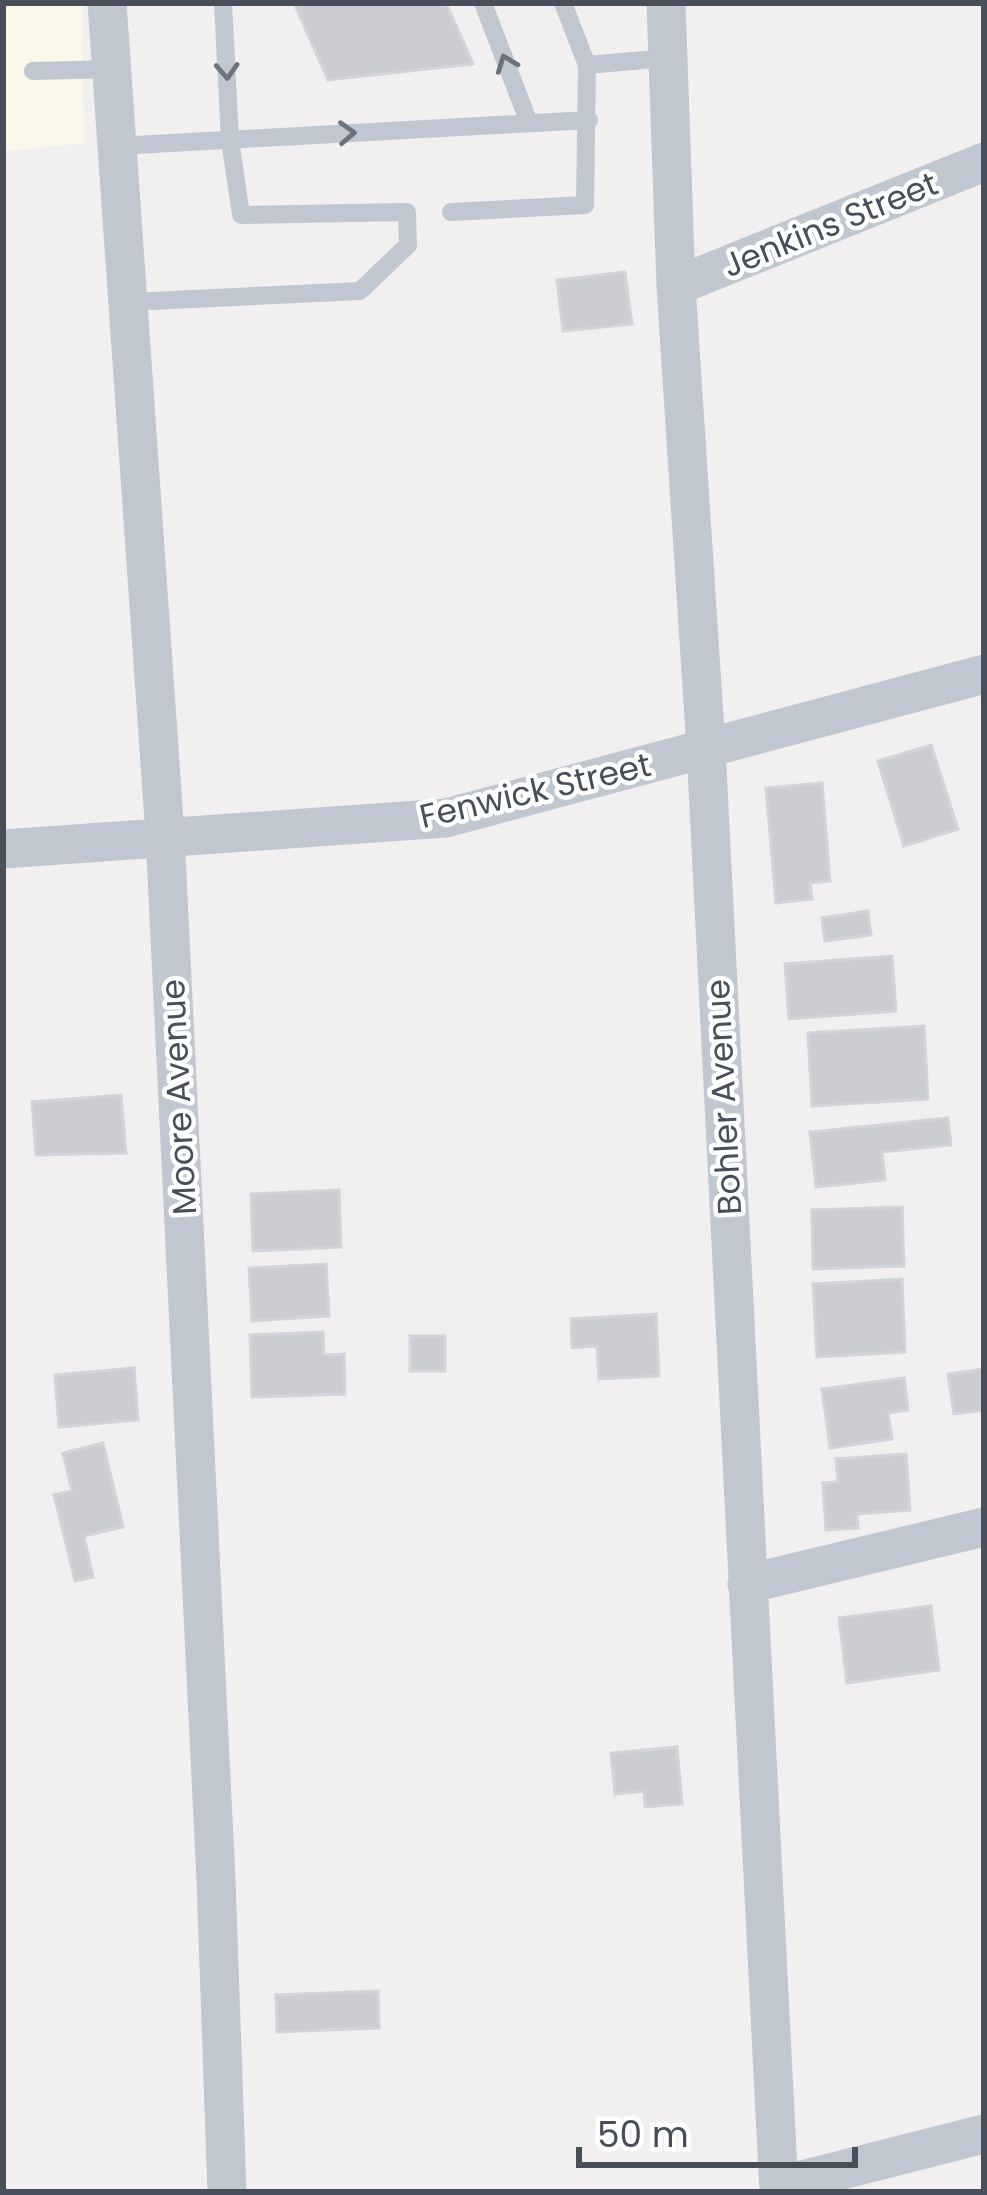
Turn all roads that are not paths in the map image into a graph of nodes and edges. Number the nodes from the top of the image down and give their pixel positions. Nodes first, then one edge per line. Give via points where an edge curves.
1 (107, 3) edge
2 (223, 3) edge
3 (484, 3) edge
4 (563, 3) edge
5 (666, 3) edge
6 (668, 58) junction
7 (587, 65) junction
8 (112, 69) junction
9 (33, 71) dead end
10 (589, 120) junction
11 (529, 123) junction
12 (230, 140) junction
13 (117, 146) junction
14 (984, 162) edge
15 (451, 212) dead end
16 (676, 286) junction
17 (130, 302) junction
18 (984, 674) edge
19 (706, 748) junction
20 (165, 835) junction
21 (3, 849) edge
22 (984, 1527) edge
23 (747, 1584) junction
24 (984, 2134) edge
25 (779, 2189) edge
26 (226, 2192) edge

1 - 8 street, Moore Avenue
2 -> 12 lane
11 -> 3 lane
4 - 7 lane
5 - 6 street, Bohler Avenue
6 - 7 lane
6 - 16 street, Bohler Avenue
7 - 10 lane
8 - 9 lane
8 - 13 street, Moore Avenue
10 - 11 lane
10 - 15 lane via 585,205
12 -> 11 lane
12 - 13 lane
12 - 17 lane via 241,215 407,212 408,245 360,291
13 - 17 street, Moore Avenue
14 - 16 street, Jenkins Street
16 - 19 street, Bohler Avenue
17 - 20 street, Moore Avenue
18 - 19 street, Fenwick Street
19 - 20 street, Fenwick Street via 446,818
19 - 23 street, Bohler Avenue
20 - 21 street, Fenwick Street
20 - 26 street, Moore Avenue
22 - 23 street
23 - 25 street, Bohler Avenue
24 - 25 street

